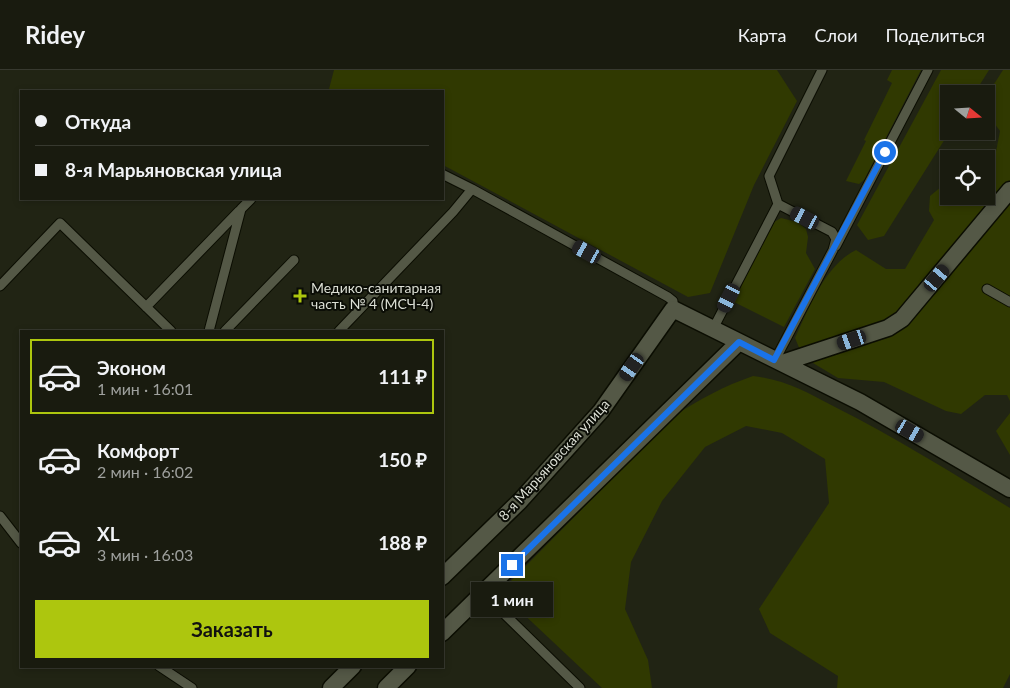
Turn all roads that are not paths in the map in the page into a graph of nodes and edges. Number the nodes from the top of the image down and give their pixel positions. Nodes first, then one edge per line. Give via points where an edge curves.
1 (822, 70) edge
2 (928, 70) edge
3 (444, 175) edge
4 (472, 189) junction
5 (1010, 190) edge
6 (250, 200) edge
7 (778, 204) junction
8 (241, 209) junction
9 (833, 250) junction
10 (294, 260) dead end
11 (0, 286) edge
12 (987, 289) dead end
13 (1010, 302) edge
14 (146, 307) junction
15 (673, 309) junction
16 (713, 329) junction
17 (171, 330) edge
18 (209, 330) edge
19 (226, 330) edge
20 (340, 330) edge
21 (739, 342) junction
22 (778, 362) junction
23 (1010, 489) edge
24 (0, 516) edge
25 (20, 542) edge
26 (444, 575) edge
27 (483, 593) junction
28 (444, 631) edge
29 (162, 668) edge
30 (351, 668) edge
31 (406, 668) edge
32 (192, 688) edge
33 (331, 688) edge
34 (386, 688) edge
35 (580, 688) edge

1 - 7 lane via 769,176
2 - 9 lane
3 - 4 lane
4 - 15 lane via 668,297 673,301
4 - 20 lane via 454,212
5 - 22 street via 902,319 888,328
6 - 8 lane
7 - 9 lane via 832,232 836,239
7 - 16 lane
8 - 14 lane
8 - 18 lane
9 - 22 lane
10 - 19 lane
11 - 14 lane via 60,223
12 - 13 lane
14 - 17 lane
15 - 16 street
15 - 26 street, 8-я Марьяновская улица via 601,411 520,501
16 - 21 street
21 - 22 street
21 - 27 street
22 - 23 street via 860,402
24 - 25 lane
27 - 28 street
27 - 35 lane
29 - 32 lane
30 - 33 street
31 - 34 street

